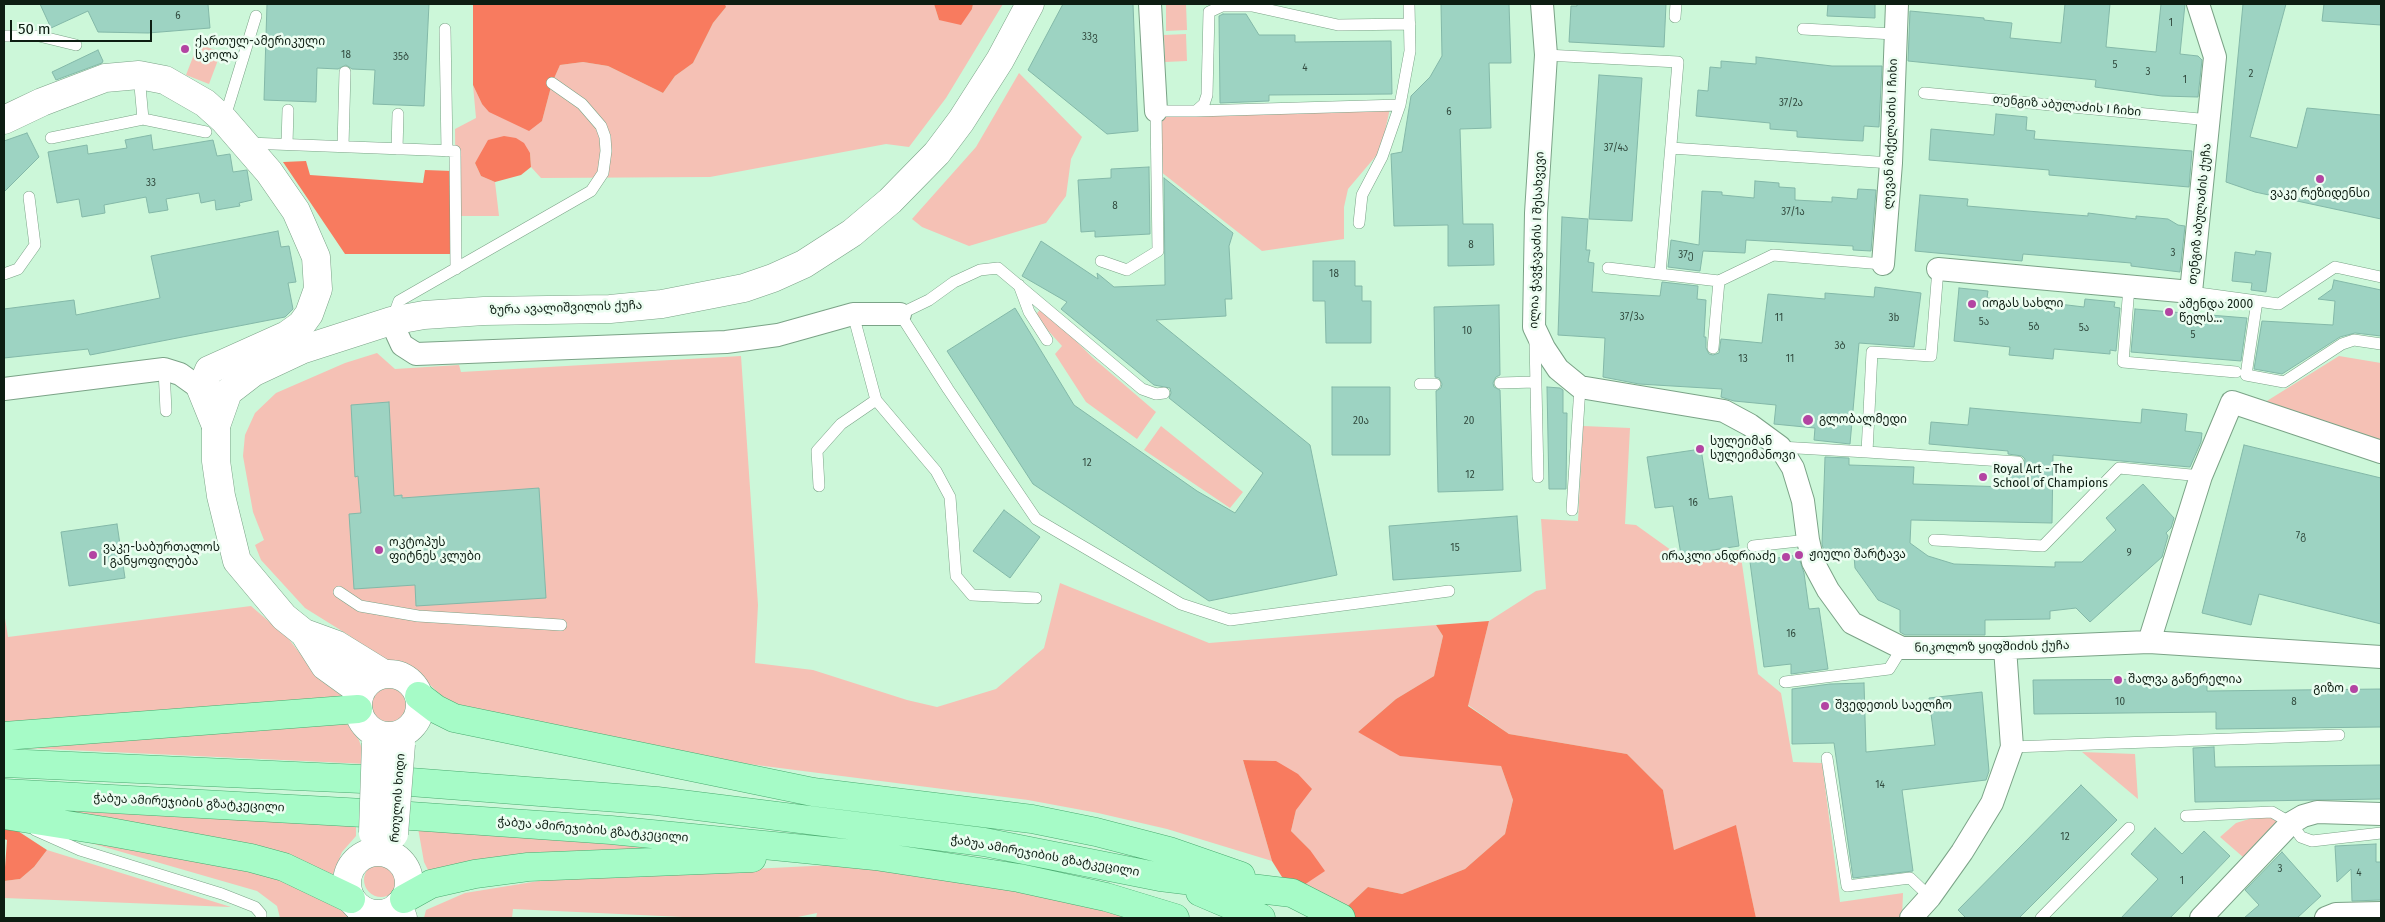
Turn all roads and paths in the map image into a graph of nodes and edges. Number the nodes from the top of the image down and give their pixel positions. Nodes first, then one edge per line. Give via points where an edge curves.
1 (1030, 4) edge
2 (1150, 4) edge
3 (1409, 4) edge
4 (1542, 4) edge
5 (1676, 4) edge
6 (1897, 4) edge
7 (2198, 4) edge
8 (256, 16) dead end
9 (1675, 17) dead end
10 (1410, 24) junction
11 (445, 29) dead end
12 (1803, 29) dead end
13 (1894, 34) junction
14 (4, 36) edge
15 (76, 45) dead end
16 (1546, 55) junction
17 (345, 72) dead end
18 (139, 75) junction
19 (552, 83) dead end
20 (1924, 93) dead end
21 (1400, 105) junction
22 (288, 110) dead end
23 (1156, 111) junction
24 (1196, 111) junction
25 (398, 114) dead end
26 (143, 119) junction
27 (4, 120) edge
28 (2210, 120) junction
29 (215, 126) junction
30 (51, 138) dead end
31 (244, 142) junction
32 (287, 144) junction
33 (342, 146) junction
34 (1671, 148) junction
35 (397, 149) junction
36 (447, 151) junction
37 (1891, 163) junction
38 (29, 196) dead end
39 (1359, 223) dead end
40 (1100, 260) dead end
41 (1883, 264) joint
42 (1608, 268) dead end
43 (456, 269) junction
44 (1938, 269) joint
45 (4, 274) edge
46 (1660, 274) junction
47 (2381, 277) edge
48 (1719, 280) junction
49 (1018, 284) junction
50 (2129, 286) junction
51 (2191, 292) junction
52 (2257, 301) junction
53 (853, 314) junction
54 (900, 314) junction
55 (391, 321) junction
56 (1534, 326) junction
57 (1047, 340) dead end
58 (2381, 344) edge
59 (1713, 348) dead end
60 (164, 369) junction
61 (2236, 372) dead end
62 (1535, 382) junction
63 (1500, 383) dead end
64 (1420, 384) dead end
65 (1435, 384) dead end
66 (1580, 387) junction
67 (4, 389) edge
68 (201, 389) junction
69 (1164, 393) dead end
70 (876, 400) junction
71 (166, 411) dead end
72 (216, 426) junction
73 (1780, 447) junction
74 (1867, 452) junction
75 (2381, 452) edge
76 (2018, 462) dead end
77 (2200, 476) junction
78 (1538, 477) dead end
79 (819, 486) dead end
80 (1572, 510) dead end
81 (1808, 540) junction
82 (1934, 540) dead end
83 (1753, 546) dead end
84 (1449, 591) dead end
85 (339, 592) dead end
86 (1036, 598) dead end
87 (561, 625) dead end
88 (304, 634) junction
89 (2149, 642) junction
90 (1902, 648) junction
91 (2005, 648) junction
92 (2381, 657) edge
93 (384, 674) junction
94 (1785, 682) dead end
95 (419, 696) junction
96 (360, 700) junction
97 (2340, 735) dead end
98 (4, 736) edge
99 (391, 736) junction
100 (2012, 747) junction
101 (1828, 758) dead end
102 (4, 764) edge
103 (812, 792) junction
104 (4, 793) edge
105 (2381, 814) edge
106 (4, 816) edge
107 (2186, 816) dead end
108 (2291, 823) junction
109 (2128, 828) dead end
110 (2381, 833) edge
111 (378, 840) junction
112 (984, 842) junction
113 (875, 856) junction
114 (1160, 877) junction
115 (1292, 894) junction
116 (1930, 897) junction
117 (361, 908) edge
118 (402, 908) edge
119 (2381, 913) edge
120 (261, 918) edge
121 (1175, 918) edge
122 (1261, 918) edge
123 (1341, 918) edge
124 (1911, 918) edge
125 (2041, 918) edge
126 (2201, 918) edge
127 (2326, 918) edge

1 - 55 main road, ზურა ავალიშვილის ქუჩა via 1000,60 937,153 852,233 804,264 744,288 662,304 610,309 484,311
2 - 23 street
3 - 10 lane
4 - 16 street, ილია ჭავჭავაძის I შესახვევი
5 - 9 lane
6 - 13 street, ლევან მიქელაძის I ჩიხი
7 - 28 street, თენგიზ აბულაძის ქუჩა via 2215,57
8 - 29 lane
10 - 21 lane via 1410,51
10 - 24 lane via 1338,25 1252,6 1214,8 1209,12 1208,20 1207,95 1204,104
11 - 36 lane
12 - 13 lane
13 - 37 street, ლევან მიქელაძის I ჩიხი
14 - 15 lane via 39,36
16 - 34 lane via 1678,62
16 - 56 street, ილია ჭავჭავაძის I შესახვევი via 1536,213
17 - 33 lane
18 - 26 lane
18 - 27 main road via 105,78
18 - 29 main road via 165,80 205,103
19 - 43 lane via 582,104 602,126 606,137 603,173 591,191
20 - 28 lane, თენგიზ აბულაძის I ჩიხი
21 - 24 lane
21 - 39 lane via 1382,157 1362,196
22 - 32 lane
23 - 24 lane
23 - 40 lane via 1158,251 1127,270
25 - 35 lane
26 - 29 lane
26 - 30 lane
28 - 51 street, თენგიზ აბულაძის ქუჩა
29 - 31 main road
31 - 32 lane
31 - 68 main road via 269,172 301,221 316,257 318,289 309,314 300,324 287,335 209,370
32 - 33 lane
33 - 35 lane
34 - 37 lane
34 - 46 lane
35 - 36 lane
36 - 43 lane via 455,151
37 - 41 street, ლევან მიქელაძის I ჩიხი
38 - 45 lane via 35,245 18,269
41 - 48 lane via 1774,255
42 - 46 lane
43 - 55 lane via 399,301
44 - 50 street, თენგიზ აბულაძის ქუჩა
44 - 74 lane via 1931,356 1872,352
46 - 48 lane
47 - 52 lane via 2334,267 2279,304
48 - 59 lane
49 - 54 lane via 998,268 980,270
49 - 57 lane via 1029,312
49 - 69 lane via 1142,389
50 - 51 street, თენგიზ აბულაძის ქუჩა
50 - 61 lane via 2123,362
51 - 52 lane
52 - 58 lane via 2246,375 2284,382 2342,344 2354,340
53 - 54 street
53 - 55 street via 778,335 726,342 416,354 402,345
53 - 70 lane
54 - 84 lane via 1036,519 1181,604 1230,620
55 - 72 main road, ზურა ავალიშვილის ქუჩა via 302,350 254,372 228,392
56 - 62 lane, ილია ჭავჭავაძის I შესახვევი
56 - 66 street, ნიკოლოზ ყიფშიძის ქუჩა via 1558,369
60 - 67 street
60 - 68 street via 180,374
60 - 71 lane
62 - 63 lane
62 - 78 lane, ილია ჭავჭავაძის I შესახვევი
64 - 65 lane
66 - 73 street, ნიკოლოზ ყიფშიძის ქუჩა via 1724,411
66 - 80 lane
68 - 72 main road
70 - 79 lane via 841,424 817,451
70 - 86 lane via 936,471 950,497 956,576 972,595
72 - 88 main road via 221,496 237,561 284,617
73 - 74 lane
73 - 81 street, ნიკოლოზ ყიფშიძის ქუჩა via 1792,468 1803,501
74 - 76 lane
75 - 77 street via 2232,402
77 - 82 lane via 2119,468 2043,546
77 - 89 street
81 - 83 lane
81 - 90 street, ნიკოლოზ ყიფშიძის ქუჩა via 1813,562 1852,623
85 - 87 lane via 360,606 418,616
88 - 93 main road via 337,645
88 - 96 main road via 325,666
89 - 91 street, ნიკოლოზ ყიფშიძის ქუჩა
89 - 92 street, ნიკოლოზ ყიფშიძის ქუჩა
90 - 91 street, ნიკოლოზ ყიფშიძის ქუჩა
90 - 94 lane via 1889,670
91 - 100 street
93 - 95 main road via 402,677
93 - 96 main road via 375,678
95 - 99 main road via 420,712
95 - 103 main road via 454,718
96 - 98 main road
96 - 99 main road via 364,723
97 - 100 lane
99 - 111 main road, რთულის ხიდი, bridge
100 - 116 street via 1992,803
101 - 116 lane via 1847,886 1910,878
102 - 112 main road, ჭაბუა ამირეჯიბის გზატკეცილი via 384,780 516,789 657,801
103 - 112 main road via 957,831
103 - 115 main road via 1032,819 1096,832 1169,851
104 - 113 main road, ჭაბუა ამირეჯიბის გზატკეცილი via 382,814 601,830
105 - 108 street via 2317,812
106 - 117 main road via 251,858 316,880
106 - 120 lane via 80,850 247,903 255,907
107 - 108 lane via 2272,812
108 - 110 lane via 2301,837 2312,841
108 - 126 street
109 - 125 lane
111 - 117 main road via 348,872 347,890
111 - 118 main road, რთულის ხიდი via 394,848 406,870 409,880
112 - 114 main road, ჭაბუა ამირეჯიბის გზატკეცილი
113 - 118 main road via 528,867 432,884
113 - 121 main road, ჭაბუა ამირეჯიბის გზატკეცილი via 1019,878 1106,897
114 - 115 main road, ჭაბუა ამირეჯიბის გზატკეცილი
114 - 122 main road, ჭაბუა ამირეჯიბის გზატკეცილი
115 - 123 main road, ჭაბუა ამირეჯიბის გზატკეცილი
116 - 124 street
117 - 118 main road via 379,914
119 - 127 street via 2336,914

